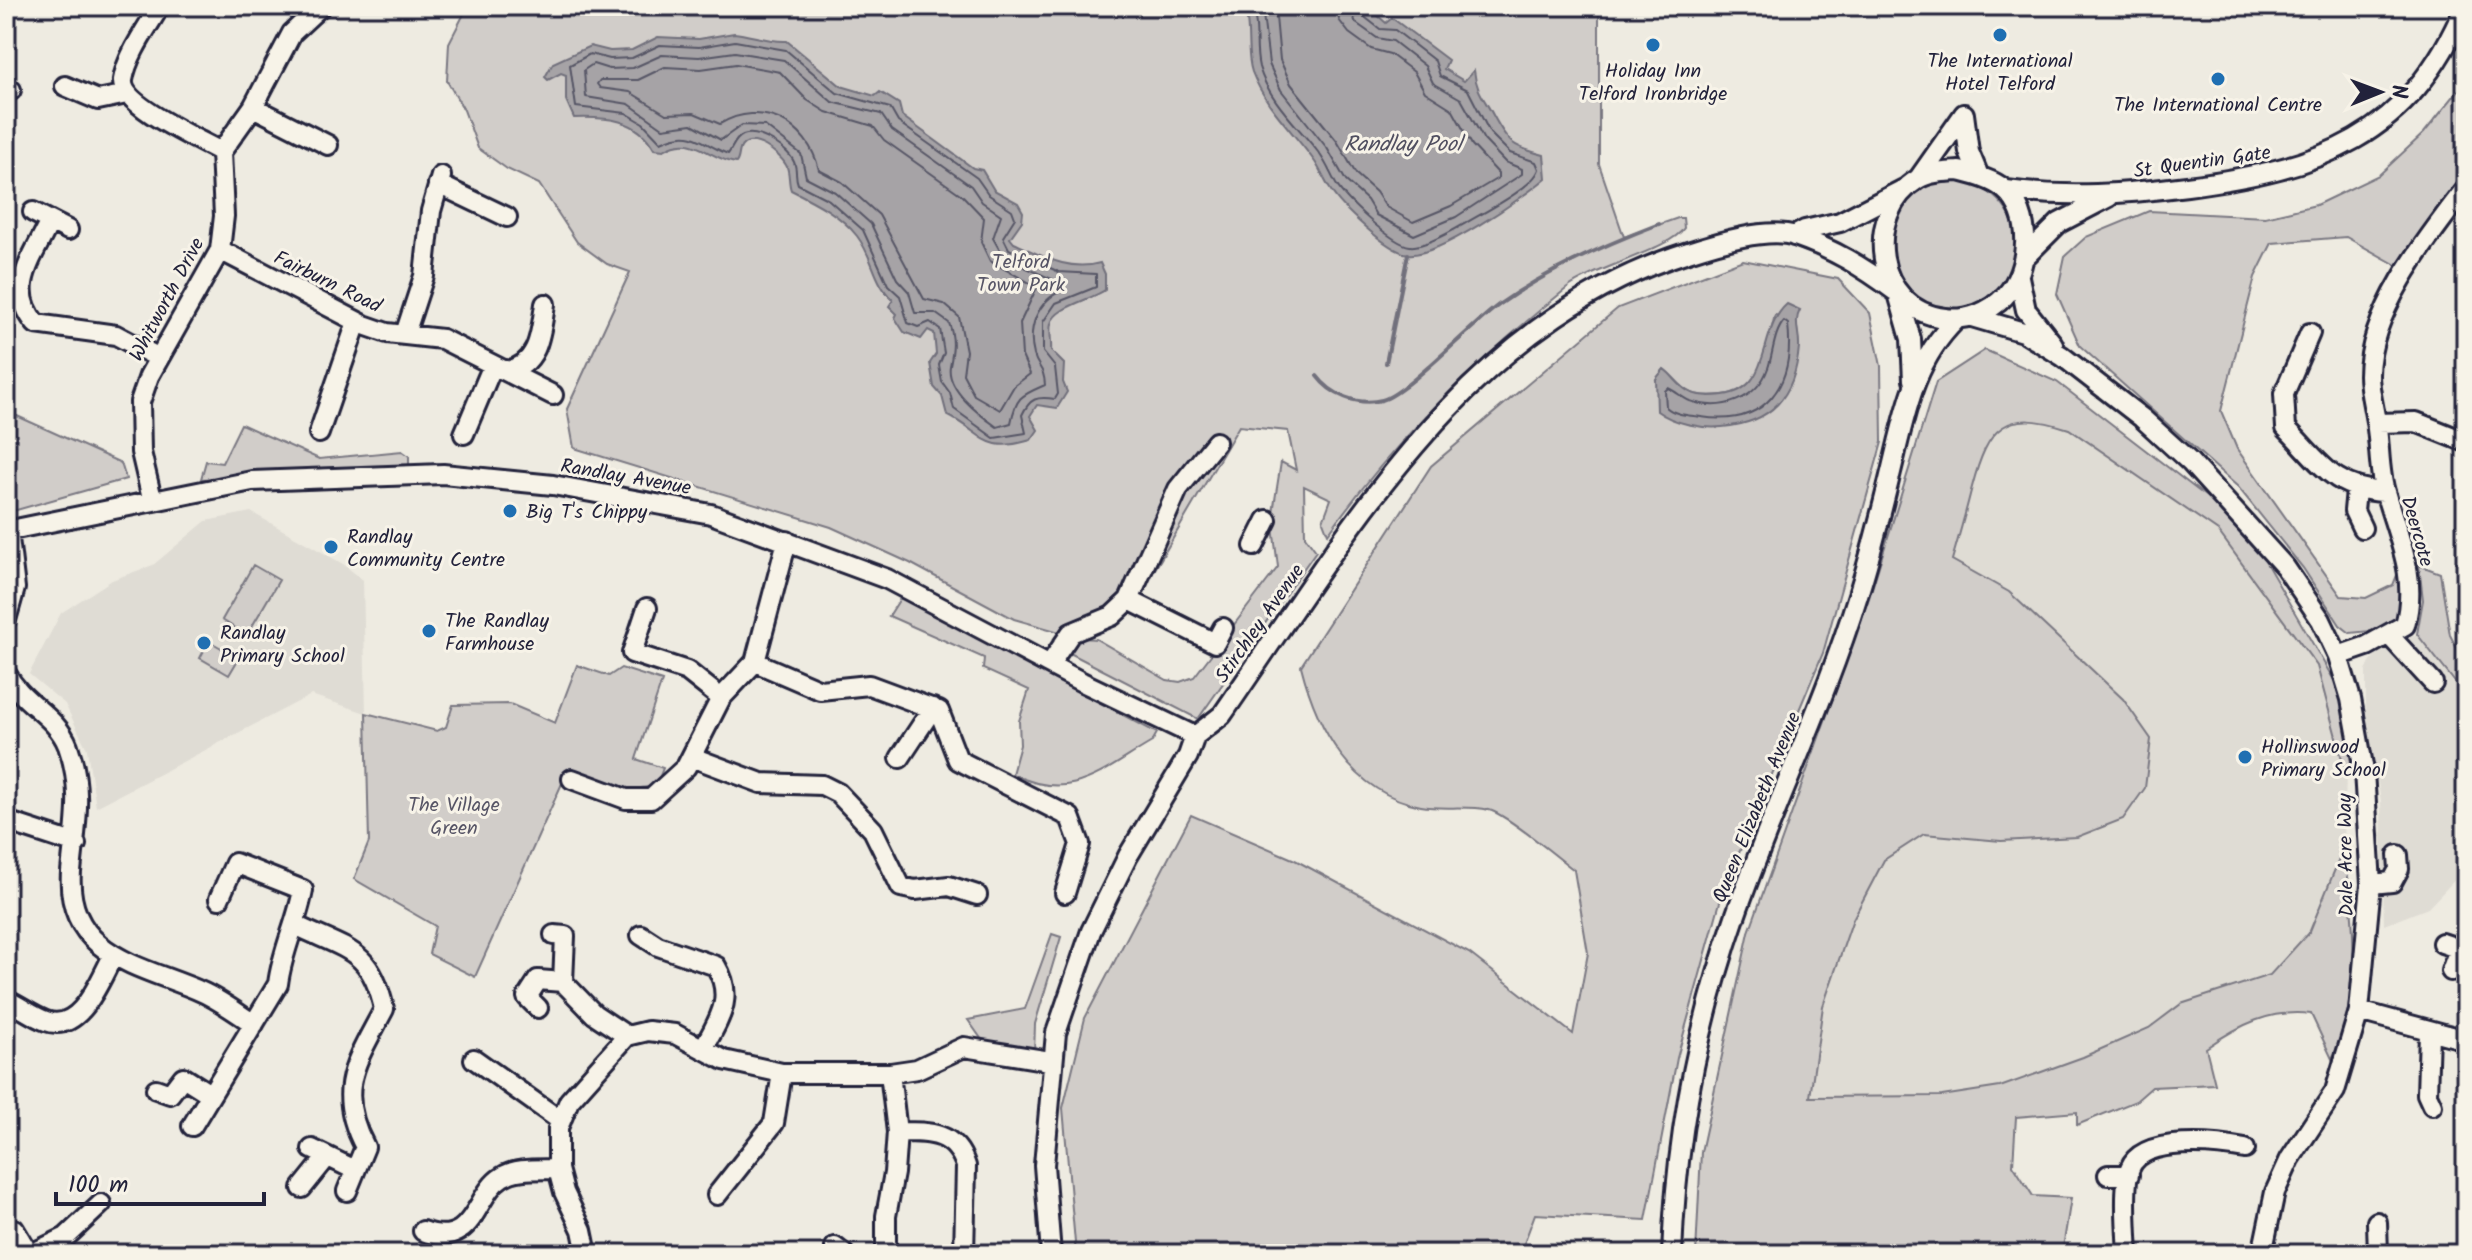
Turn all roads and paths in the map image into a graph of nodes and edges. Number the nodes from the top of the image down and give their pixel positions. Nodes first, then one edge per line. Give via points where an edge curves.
1 (160, 6) edge
2 (321, 6) edge
3 (2465, 6) edge
4 (65, 86) dead end
5 (127, 94) junction
6 (253, 107) junction
7 (328, 145) dead end
8 (221, 152) junction
9 (1979, 176) junction
10 (1912, 183) junction
11 (2006, 190) junction
12 (2464, 194) edge
13 (2112, 196) junction
14 (33, 212) dead end
15 (507, 217) dead end
16 (50, 221) junction
17 (68, 230) dead end
18 (1794, 236) junction
19 (220, 250) junction
20 (2025, 257) junction
21 (2019, 277) junction
22 (1897, 294) junction
23 (545, 304) dead end
24 (1964, 318) junction
25 (357, 322) junction
26 (2310, 333) dead end
27 (405, 334) junction
28 (2062, 356) junction
29 (159, 358) junction
30 (500, 368) junction
31 (1913, 382) junction
32 (553, 395) dead end
33 (2377, 423) junction
34 (319, 433) dead end
35 (464, 434) dead end
36 (1216, 442) dead end
37 (2466, 442) edge
38 (2356, 490) junction
39 (2384, 492) junction
40 (152, 499) junction
41 (1267, 520) dead end
42 (2362, 528) dead end
43 (7, 531) edge
44 (787, 541) junction
45 (1254, 546) dead end
46 (1129, 600) junction
47 (647, 608) dead end
48 (6, 620) edge
49 (2389, 635) junction
50 (1216, 642) dead end
51 (2338, 656) junction
52 (755, 662) junction
53 (1050, 664) junction
54 (6, 673) edge
55 (2433, 683) dead end
56 (721, 698) junction
57 (933, 708) junction
58 (1195, 736) junction
59 (692, 757) junction
60 (900, 758) dead end
61 (572, 779) dead end
62 (6, 821) edge
63 (76, 844) junction
64 (2398, 855) dead end
65 (2371, 884) junction
66 (1065, 893) dead end
67 (977, 895) dead end
68 (219, 899) dead end
69 (297, 926) junction
70 (554, 935) dead end
71 (641, 935) dead end
72 (2456, 948) edge
73 (113, 956) junction
74 (2451, 971) dead end
75 (563, 982) junction
76 (6, 1000) edge
77 (538, 1008) dead end
78 (2359, 1011) junction
79 (254, 1024) junction
80 (2429, 1033) junction
81 (627, 1036) junction
82 (2466, 1040) edge
83 (703, 1049) junction
84 (474, 1059) dead end
85 (1050, 1061) junction
86 (782, 1073) junction
87 (890, 1073) junction
88 (156, 1089) dead end
89 (210, 1094) junction
90 (2432, 1105) dead end
91 (561, 1121) junction
92 (192, 1126) dead end
93 (897, 1132) junction
94 (2245, 1149) dead end
95 (558, 1169) junction
96 (355, 1170) junction
97 (2108, 1175) dead end
98 (2129, 1175) junction
99 (302, 1188) dead end
100 (347, 1191) dead end
101 (717, 1195) dead end
102 (101, 1204) dead end
103 (2377, 1222) dead end
104 (14, 1229) dead end
105 (423, 1231) dead end
106 (30, 1254) edge
107 (587, 1254) edge
108 (886, 1254) edge
109 (964, 1254) edge
110 (1051, 1254) edge
111 (1672, 1254) edge
112 (2128, 1254) edge
113 (2262, 1254) edge
114 (2378, 1254) edge

1 - 5 street via 123,78
2 - 6 street via 292,33
3 - 13 street, St Quentin Gate via 2435,63 2412,92 2354,140 2285,171
4 - 5 street via 98,100
5 - 8 street
6 - 7 street
6 - 8 street
8 - 19 street, Whitworth Drive
9 - 10 street via 1959,171
9 - 10 street via 1969,152 1964,114
9 - 11 street
10 - 18 street via 1840,222
10 - 22 street via 1887,219 1883,236 1885,262
11 - 13 street
11 - 20 street via 2025,235
12 - 33 street, Deercote via 2426,239 2396,287 2369,374
13 - 20 street via 2059,223
14 - 16 street
15 - 27 street via 440,180 424,276
16 - 17 street
16 - 29 street via 19,288 23,309 36,324 116,335
18 - 22 street via 1851,259
18 - 58 street, Stirchley Avenue via 1735,239 1668,259 1585,298 1528,336 1445,408 1395,466 1222,715
19 - 25 street, Fairburn Road
19 - 29 street, Whitworth Drive
20 - 21 street
21 - 24 street via 1991,308
21 - 28 street, Dale Acre Way via 2026,310
22 - 24 street via 1933,317
22 - 31 street, Queen Elizabeth Avenue via 1911,339
23 - 30 street via 533,356 523,367
24 - 28 street, Dale Acre Way via 2023,332
24 - 31 street, Queen Elizabeth Avenue via 1936,340
25 - 27 street, Fairburn Road
25 - 34 street
26 - 38 street via 2284,394 2286,428 2336,478
27 - 30 street, Fairburn Road via 442,339
28 - 51 street, Dale Acre Way via 2190,462 2285,567
29 - 40 street, Whitworth Drive via 143,390 139,415
30 - 32 street, Fairburn Road
30 - 35 street
31 - 111 street, Queen Elizabeth Avenue via 1859,591 1830,680 1736,916 1709,1008 1688,1106
33 - 37 street via 2416,422
33 - 39 street, Deercote
36 - 46 street via 1178,489
38 - 39 street
38 - 42 street via 2354,511
39 - 49 street, Deercote via 2407,562 2412,600 2405,625
40 - 43 street, Randlay Avenue
40 - 44 street, Randlay Avenue via 252,481 443,474 553,485 711,514
41 - 45 street
43 - 48 street via 15,588
44 - 52 street
44 - 53 street, Randlay Avenue via 887,579
46 - 50 street
46 - 53 street via 1112,616 1071,633
47 - 56 street via 632,653 687,671
49 - 51 street
49 - 55 street
51 - 65 street, Dale Acre Way via 2364,771
52 - 56 street
52 - 57 street via 820,690 869,685
53 - 58 street, Randlay Avenue
54 - 63 street via 66,742 78,784
56 - 59 street
57 - 60 street
57 - 66 street via 943,716 958,760 1070,817 1080,844
58 - 85 street, Stirchley Avenue via 1091,931
59 - 61 street via 651,799 626,799
59 - 67 street via 761,783 831,788 867,821 901,887 949,886
62 - 63 street
63 - 73 street via 71,880 76,908 93,939
64 - 65 street via 2399,869 2392,882
65 - 78 street, Dale Acre Way
68 - 69 street via 235,863 303,890
69 - 79 street via 281,957 278,984
69 - 96 street via 365,959 378,981 384,1009 350,1079 351,1121 365,1147
70 - 75 street via 565,936
71 - 83 street via 716,966 725,981 726,1007
72 - 74 street
73 - 76 street via 80,1014 68,1020 48,1023
73 - 79 street via 203,992
75 - 77 street via 538,980 527,997
75 - 81 street via 594,1014
78 - 80 street
78 - 113 street, Dale Acre Way via 2335,1091 2275,1192
79 - 89 street
80 - 82 street
80 - 90 street via 2427,1094
81 - 83 street via 648,1031 675,1034
81 - 91 street via 569,1101
83 - 86 street via 724,1060
84 - 91 street
85 - 87 street via 964,1047 917,1069
85 - 110 street, Stirchley Avenue via 1044,1165
86 - 87 street
86 - 101 street via 774,1123
87 - 93 street
88 - 89 street via 170,1094 183,1077
89 - 92 street
91 - 95 street
93 - 108 street
93 - 109 street via 938,1133 962,1155
94 - 98 street via 2178,1144 2140,1156
95 - 105 street via 513,1172 498,1179 479,1211 457,1232 438,1237
95 - 107 street
96 - 99 street via 319,1153
96 - 100 street
97 - 98 street
98 - 112 street
102 - 106 street via 66,1237
103 - 114 street
104 - 106 street

